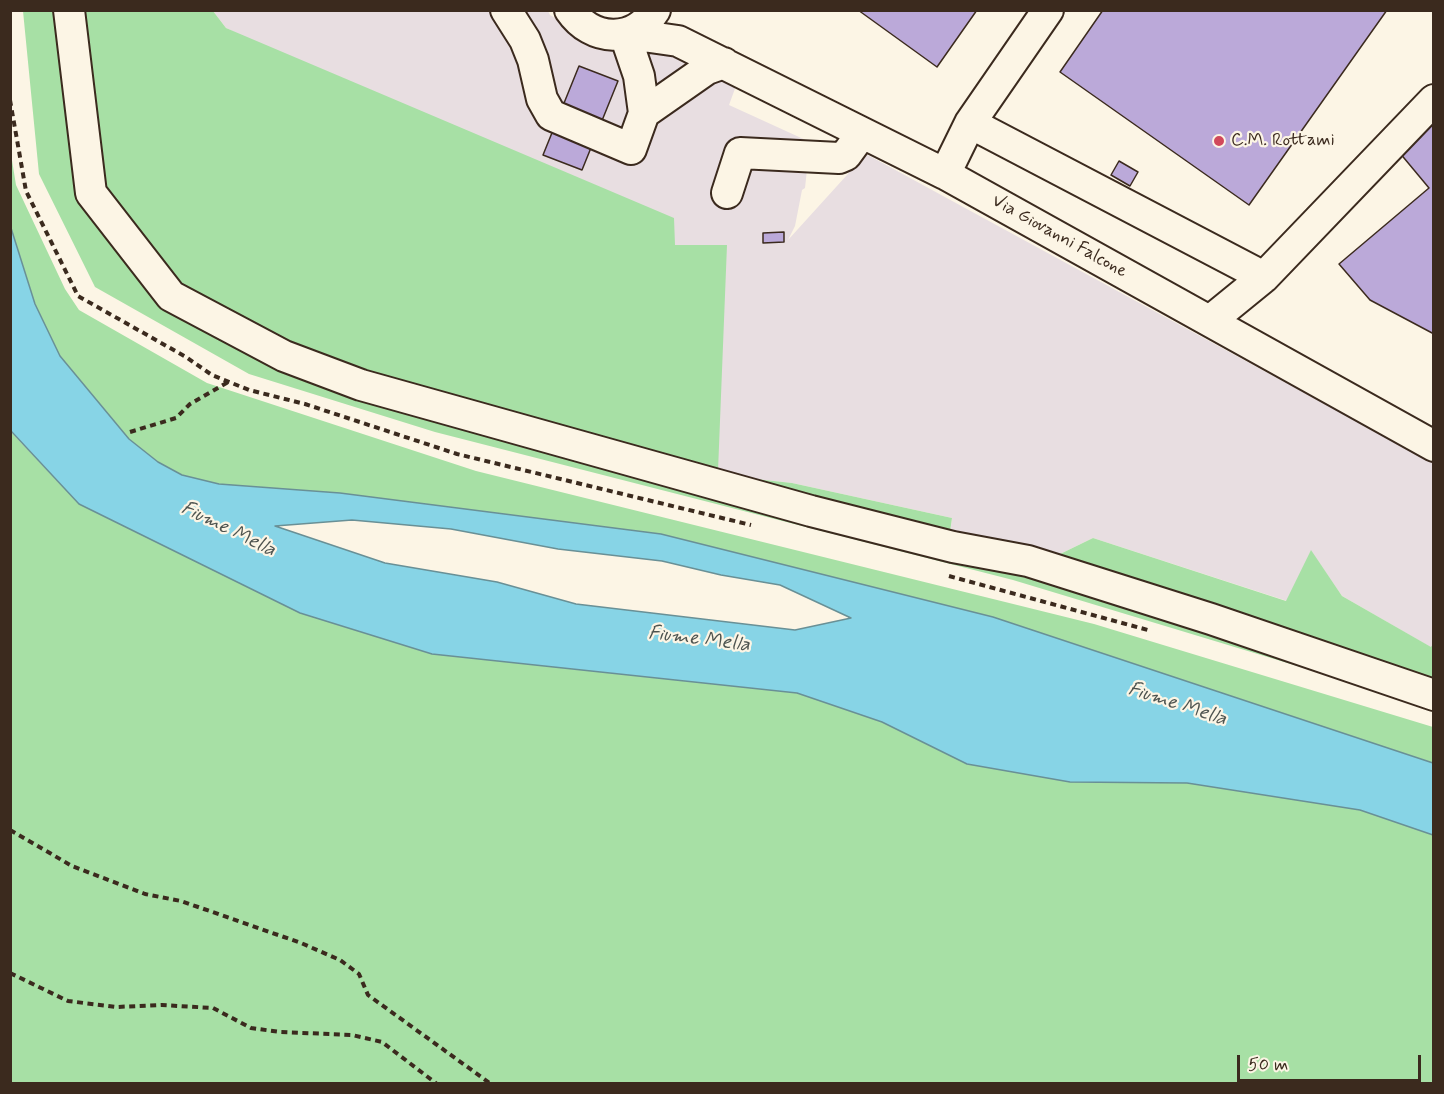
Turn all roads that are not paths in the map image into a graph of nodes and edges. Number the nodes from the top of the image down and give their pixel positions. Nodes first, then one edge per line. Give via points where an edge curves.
1 (69, 10) edge
2 (506, 10) edge
3 (570, 10) edge
4 (655, 10) edge
5 (662, 10) edge
6 (1048, 10) edge
7 (627, 34) junction
8 (678, 41) junction
9 (724, 63) junction
10 (1434, 100) edge
11 (644, 113) junction
12 (970, 123) junction
13 (862, 133) junction
14 (945, 174) junction
15 (727, 194) dead end
16 (1264, 277) junction
17 (1210, 321) junction
18 (1434, 446) edge
19 (1434, 695) edge

1 - 19 street via 91,194 171,296 284,356 361,385 811,511 953,547 1028,561
2 - 11 street via 525,40 542,99 551,115 631,149
3 - 7 street, Via Giovanni Falcone via 593,32
4 - 7 street via 648,22
5 - 8 street via 666,25
6 - 12 street
7 - 8 street, Via Giovanni Falcone
7 - 11 street
8 - 9 street, Via Giovanni Falcone
9 - 11 street via 707,69
9 - 13 street, Via Giovanni Falcone
10 - 16 street
12 - 14 street
12 - 16 street
13 - 14 street, Via Giovanni Falcone
13 - 15 street via 846,155 839,158 740,153
14 - 17 street, Via Giovanni Falcone
16 - 17 street
17 - 18 street, Via Giovanni Falcone

